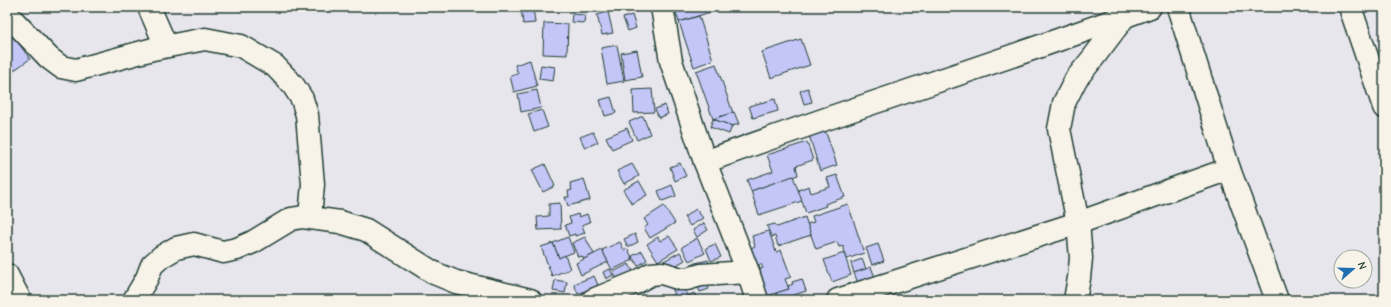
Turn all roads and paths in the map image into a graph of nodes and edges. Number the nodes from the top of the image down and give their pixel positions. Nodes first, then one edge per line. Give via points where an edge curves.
1 (149, 7) edge
2 (662, 7) edge
3 (1150, 7) edge
4 (1178, 7) edge
5 (1350, 7) edge
6 (7, 14) edge
7 (1124, 17) junction
8 (166, 46) junction
9 (1384, 106) edge
10 (705, 162) junction
11 (1229, 169) junction
12 (310, 217) junction
13 (1078, 223) junction
14 (748, 272) junction
15 (7, 275) edge
16 (20, 300) edge
17 (134, 300) edge
18 (530, 300) edge
19 (593, 300) edge
20 (757, 300) edge
21 (838, 300) edge
22 (1075, 300) edge
23 (1277, 300) edge

1 - 8 street
2 - 10 street via 671,61
3 - 7 street
4 - 11 street
5 - 9 street
6 - 8 street via 61,67 76,70
7 - 10 street
7 - 13 street via 1076,79 1064,103 1060,129
8 - 12 street via 205,39 241,46 275,66 293,85 302,99 307,115 313,184
10 - 14 street
11 - 13 street
11 - 23 street
12 - 17 street via 291,219 237,249 223,252 194,244 176,248 152,266
12 - 18 street via 366,230 434,273 456,282
13 - 21 street
13 - 22 street via 1081,258
14 - 19 street via 682,279 662,273 651,274
14 - 20 street
15 - 16 street

